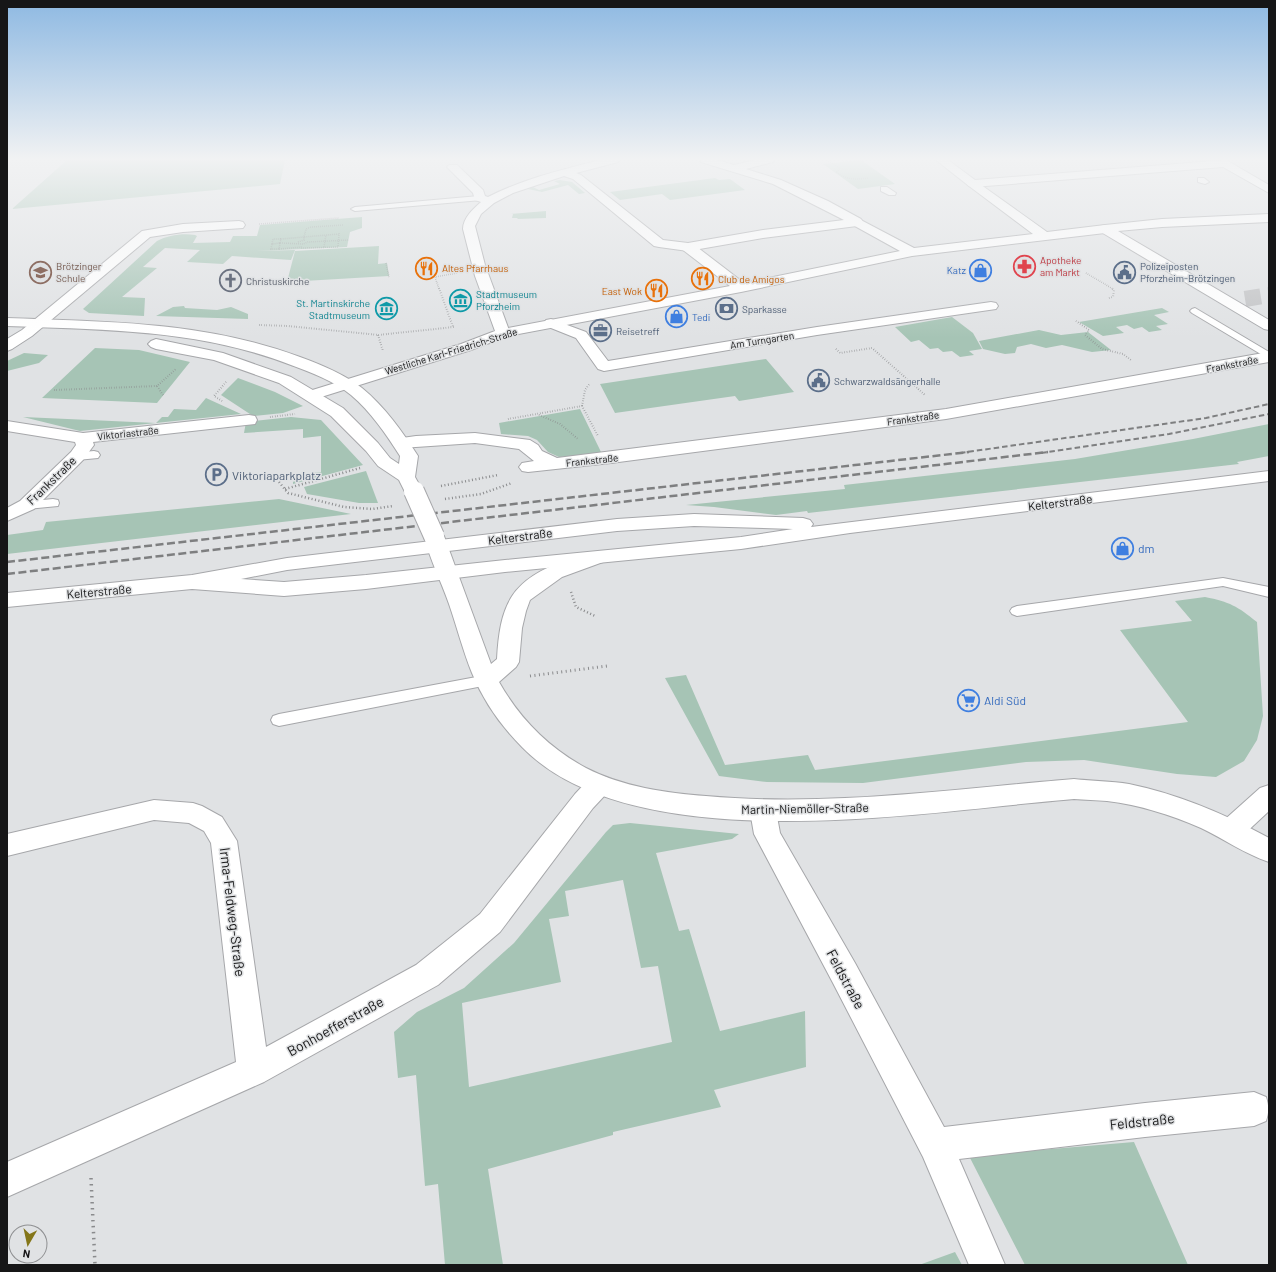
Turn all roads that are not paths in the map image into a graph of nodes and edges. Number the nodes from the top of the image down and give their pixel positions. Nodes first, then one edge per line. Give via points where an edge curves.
1 (473, 219) edge
2 (630, 219) edge
3 (852, 219) edge
4 (1022, 219) edge
5 (1240, 219) edge
6 (857, 222) junction
7 (239, 225) dead end
8 (1105, 229) junction
9 (1043, 235) junction
10 (688, 247) junction
11 (912, 252) junction
12 (741, 288) junction
13 (1245, 299) tunnel mouth
14 (1227, 302) junction
15 (994, 309) dead end
16 (1195, 311) dead end
17 (7, 322) edge
18 (551, 322) junction
19 (1269, 326) edge
20 (33, 328) junction
21 (7, 332) edge
22 (503, 334) junction
23 (7, 346) edge
24 (1269, 357) edge
25 (346, 384) junction
26 (312, 395) junction
27 (249, 420) road end
28 (7, 426) edge
29 (83, 438) junction
30 (401, 443) junction
31 (554, 464) junction
32 (528, 468) dead end
33 (1269, 476) edge
34 (410, 484) junction
35 (53, 503) dead end
36 (27, 505) junction
37 (7, 515) edge
38 (850, 527) junction
39 (436, 541) junction
40 (596, 558) junction
41 (445, 572) junction
42 (192, 582) junction
43 (1269, 592) edge
44 (7, 600) edge
45 (1017, 611) dead end
46 (487, 680) junction
47 (279, 720) dead end
48 (599, 785) junction
49 (1269, 795) edge
50 (764, 811) junction
51 (1231, 830) junction
52 (7, 845) edge
53 (1269, 851) edge
54 (253, 1071) junction
55 (1254, 1109) dead end
56 (935, 1145) junction
57 (7, 1180) edge
58 (987, 1265) edge

1 - 22 street via 469,227 476,261
2 - 10 street via 659,243
3 - 6 street
4 - 9 street
5 - 8 street, Westliche Karl-Friedrich-Straße
6 - 10 street
6 - 11 street
7 - 20 street via 184,228 146,234
8 - 9 street, Westliche Karl-Friedrich-Straße
8 - 14 street
9 - 11 street, Westliche Karl-Friedrich-Straße
10 - 12 street
11 - 12 street, Westliche Karl-Friedrich-Straße
12 - 18 street, Westliche Karl-Friedrich-Straße
13 - 14 street
14 - 19 street
15 - 18 street, Am Turngarten via 604,366 581,335
16 - 24 lane
17 - 20 street
18 - 22 street, Westliche Karl-Friedrich-Straße
20 - 21 street
20 - 23 street
20 - 25 street via 80,324 139,327 211,338 260,349
20 - 26 street via 196,351 243,364 285,380
22 - 25 street, Westliche Karl-Friedrich-Straße
24 - 31 street, Frankstraße via 949,416
25 - 26 street, Westliche Karl-Friedrich-Straße
25 - 30 street via 369,403
26 - 34 street via 337,412 384,462
27 - 29 street, Viktoriastraße
28 - 29 street, Viktoriastraße
29 - 36 street, Frankstraße via 86,456
30 - 31 street, Frankstraße via 475,438 524,444 536,455
30 - 34 street via 409,456
31 - 32 street, Frankstraße
33 - 38 street, Kelterstraße
34 - 39 street, bridge
35 - 36 lane
36 - 37 street, Frankstraße
38 - 39 street, Kelterstraße via 694,520
38 - 40 street, Kelterstraße via 741,543
39 - 41 street, Martin-Niemöller-Straße
39 - 42 street, Kelterstraße via 287,564
40 - 41 street, Kelterstraße
40 - 46 street via 562,568 544,578 523,595 514,612 508,662
41 - 42 street, Kelterstraße via 284,589
41 - 46 street, Martin-Niemöller-Straße
42 - 44 street, Kelterstraße
43 - 45 lane via 1223,582
46 - 47 lane
46 - 48 street, Martin-Niemöller-Straße via 507,713 537,747 577,774
48 - 50 street, Martin-Niemöller-Straße via 648,800
48 - 54 street, Bonhoefferstraße via 490,923 427,975
49 - 51 street
50 - 51 street, Martin-Niemöller-Straße via 866,808 1074,789 1138,796 1169,805
50 - 56 street, Feldstraße via 767,834
51 - 53 street, Martin-Niemöller-Straße
52 - 54 street, Irma-Feldweg-Straße via 154,810 193,813 213,824 224,840
54 - 57 street, Bonhoefferstraße
55 - 56 street, Feldstraße
56 - 58 street, Feldstraße

